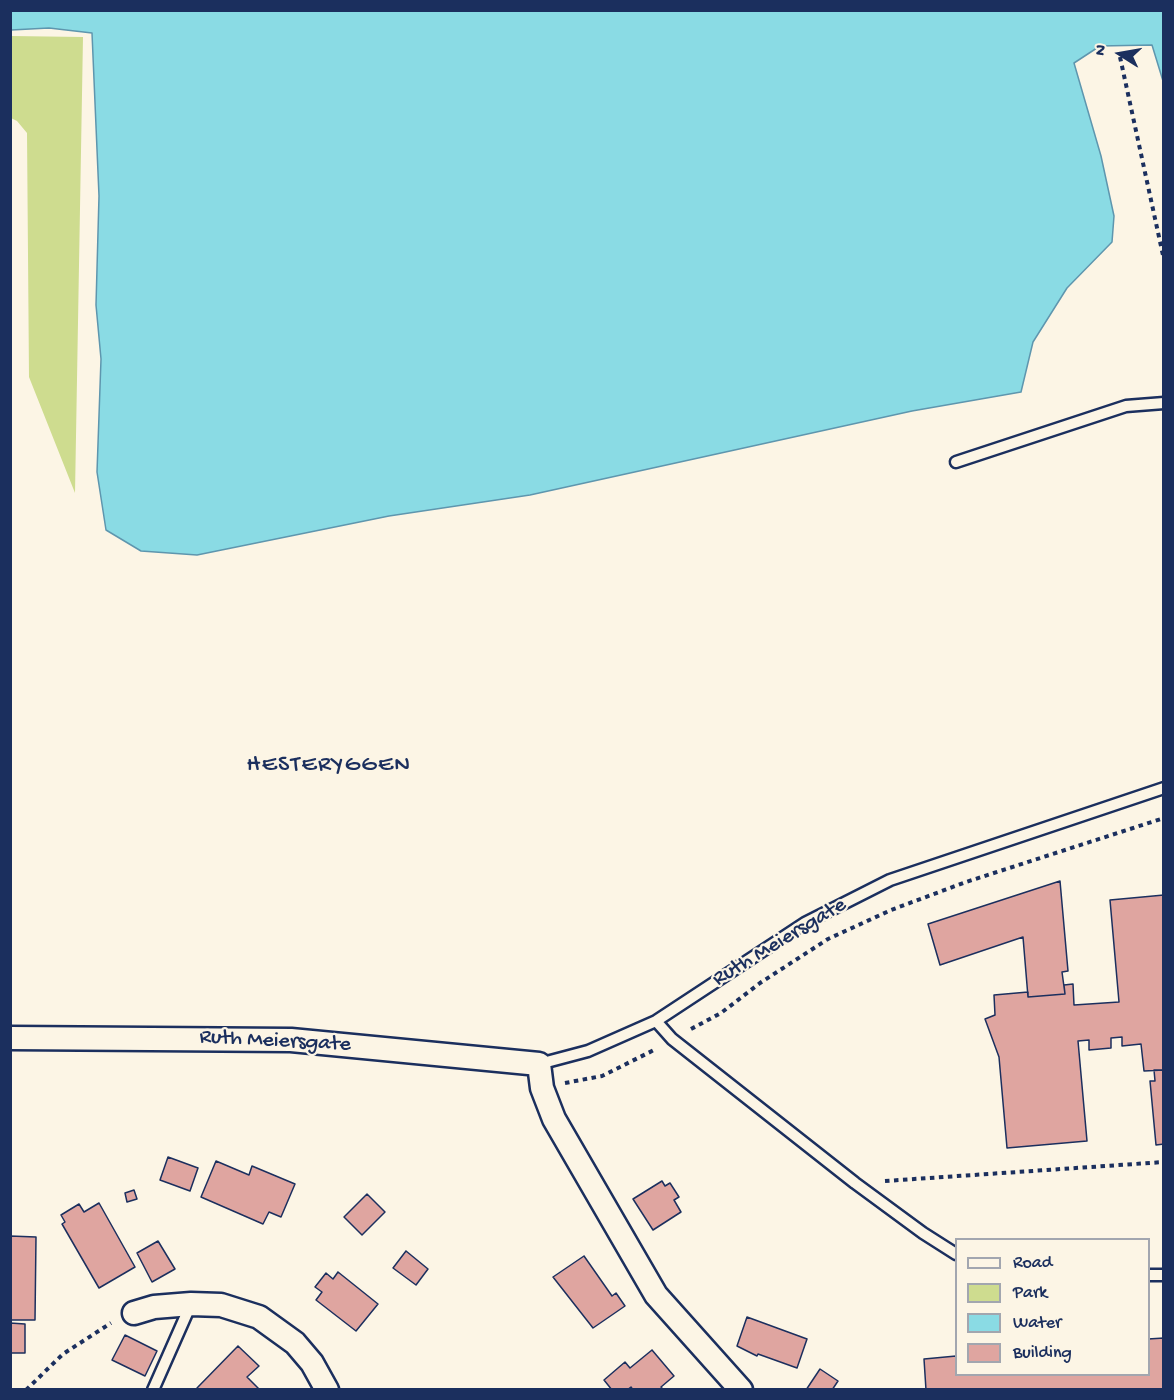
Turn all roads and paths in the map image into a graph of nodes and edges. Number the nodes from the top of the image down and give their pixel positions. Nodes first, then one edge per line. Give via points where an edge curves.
1 (1120, 57) dead end
2 (1164, 260) edge
3 (1164, 404) edge
4 (956, 462) dead end
5 (1164, 788) edge
6 (1164, 818) edge
7 (656, 1021) junction
8 (10, 1038) edge
9 (672, 1040) junction
10 (538, 1064) junction
11 (542, 1088) junction
12 (1164, 1162) edge
13 (855, 1184) junction
14 (955, 1253) edge
15 (191, 1304) junction
16 (134, 1313) joint
17 (26, 1389) edge
18 (153, 1389) edge
19 (327, 1389) edge
20 (741, 1389) edge

1 - 2 path
3 - 4 lane via 1126,406
5 - 7 lane, Ruth Meiersgate via 890,880 805,923
6 - 9 path via 891,910 828,939 721,1013
7 - 9 lane
7 - 10 lane, Ruth Meiersgate via 588,1051
8 - 10 street, Ruth Meiersgate via 291,1040
9 - 11 path via 602,1076
9 - 13 lane
10 - 11 street
11 - 20 street via 554,1119 656,1295
12 - 13 path
13 - 14 lane
15 - 16 street
15 - 18 lane
15 - 19 street via 221,1305 259,1317 278,1328 312,1363
16 - 17 path via 78,1343

